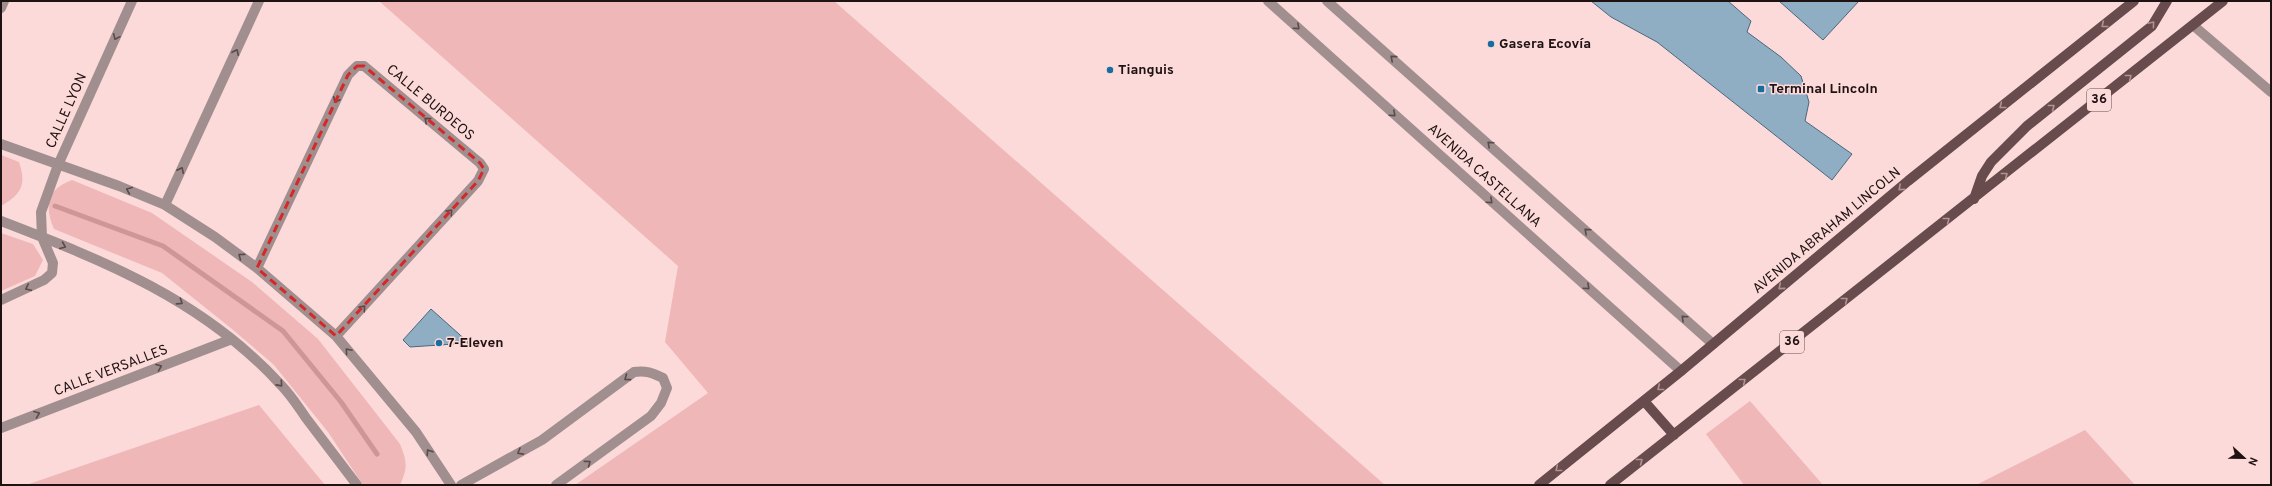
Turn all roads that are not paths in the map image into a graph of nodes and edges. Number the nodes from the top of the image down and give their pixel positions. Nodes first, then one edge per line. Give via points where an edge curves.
1 (4, 1) edge
2 (132, 1) edge
3 (259, 1) edge
4 (1268, 1) edge
5 (1327, 1) edge
6 (2134, 1) edge
7 (2167, 1) edge
8 (2224, 1) edge
9 (1, 8) edge
10 (2194, 26) junction
11 (2271, 92) edge
12 (1, 144) edge
13 (58, 165) junction
14 (1974, 199) junction
15 (165, 206) junction
16 (1, 221) edge
17 (42, 237) junction
18 (257, 268) junction
19 (1, 300) edge
20 (336, 336) junction
21 (232, 339) junction
22 (1713, 344) junction
23 (1681, 371) junction
24 (1644, 401) junction
25 (1, 428) edge
26 (1674, 434) junction
27 (357, 485) edge
28 (451, 485) edge
29 (461, 485) edge
30 (556, 485) edge
31 (1539, 485) edge
32 (1610, 485) edge

1 - 9 street
2 -> 13 street, CALLE LYON
15 -> 3 street
4 -> 23 street, AVENIDA CASTELLANA
22 -> 5 street, AVENIDA CASTELLANA
6 -> 22 main road, AVENIDA ABRAHAM LINCOLN via 1908,181
14 -> 7 main road via 1982,176 1991,162 2028,126 2152,26
8 - 10 main road, 36
10 - 11 street
14 -> 10 main road, 36
12 - 13 street
15 -> 13 street
13 - 17 street, CALLE LYON via 41,212
26 -> 14 main road, 36
18 -> 15 street via 215,237
16 - 17 street
17 -> 19 street via 53,263 52,273 44,280
17 -> 21 street via 126,271 165,292
18 - 20 street
20 -> 18 street, CALLE BURDEOS via 478,181 484,169 364,66 357,66 348,75
28 -> 20 street via 416,432
25 -> 21 street, CALLE VERSALLES
21 -> 27 street via 280,384
22 - 23 main road, AVENIDA ABRAHAM LINCOLN
23 -> 24 main road, AVENIDA ABRAHAM LINCOLN
24 - 26 main road
24 -> 31 main road, AVENIDA ABRAHAM LINCOLN
32 -> 26 main road, 36
30 -> 29 street via 651,416 661,403 667,388 663,378 653,373 634,372 542,440

